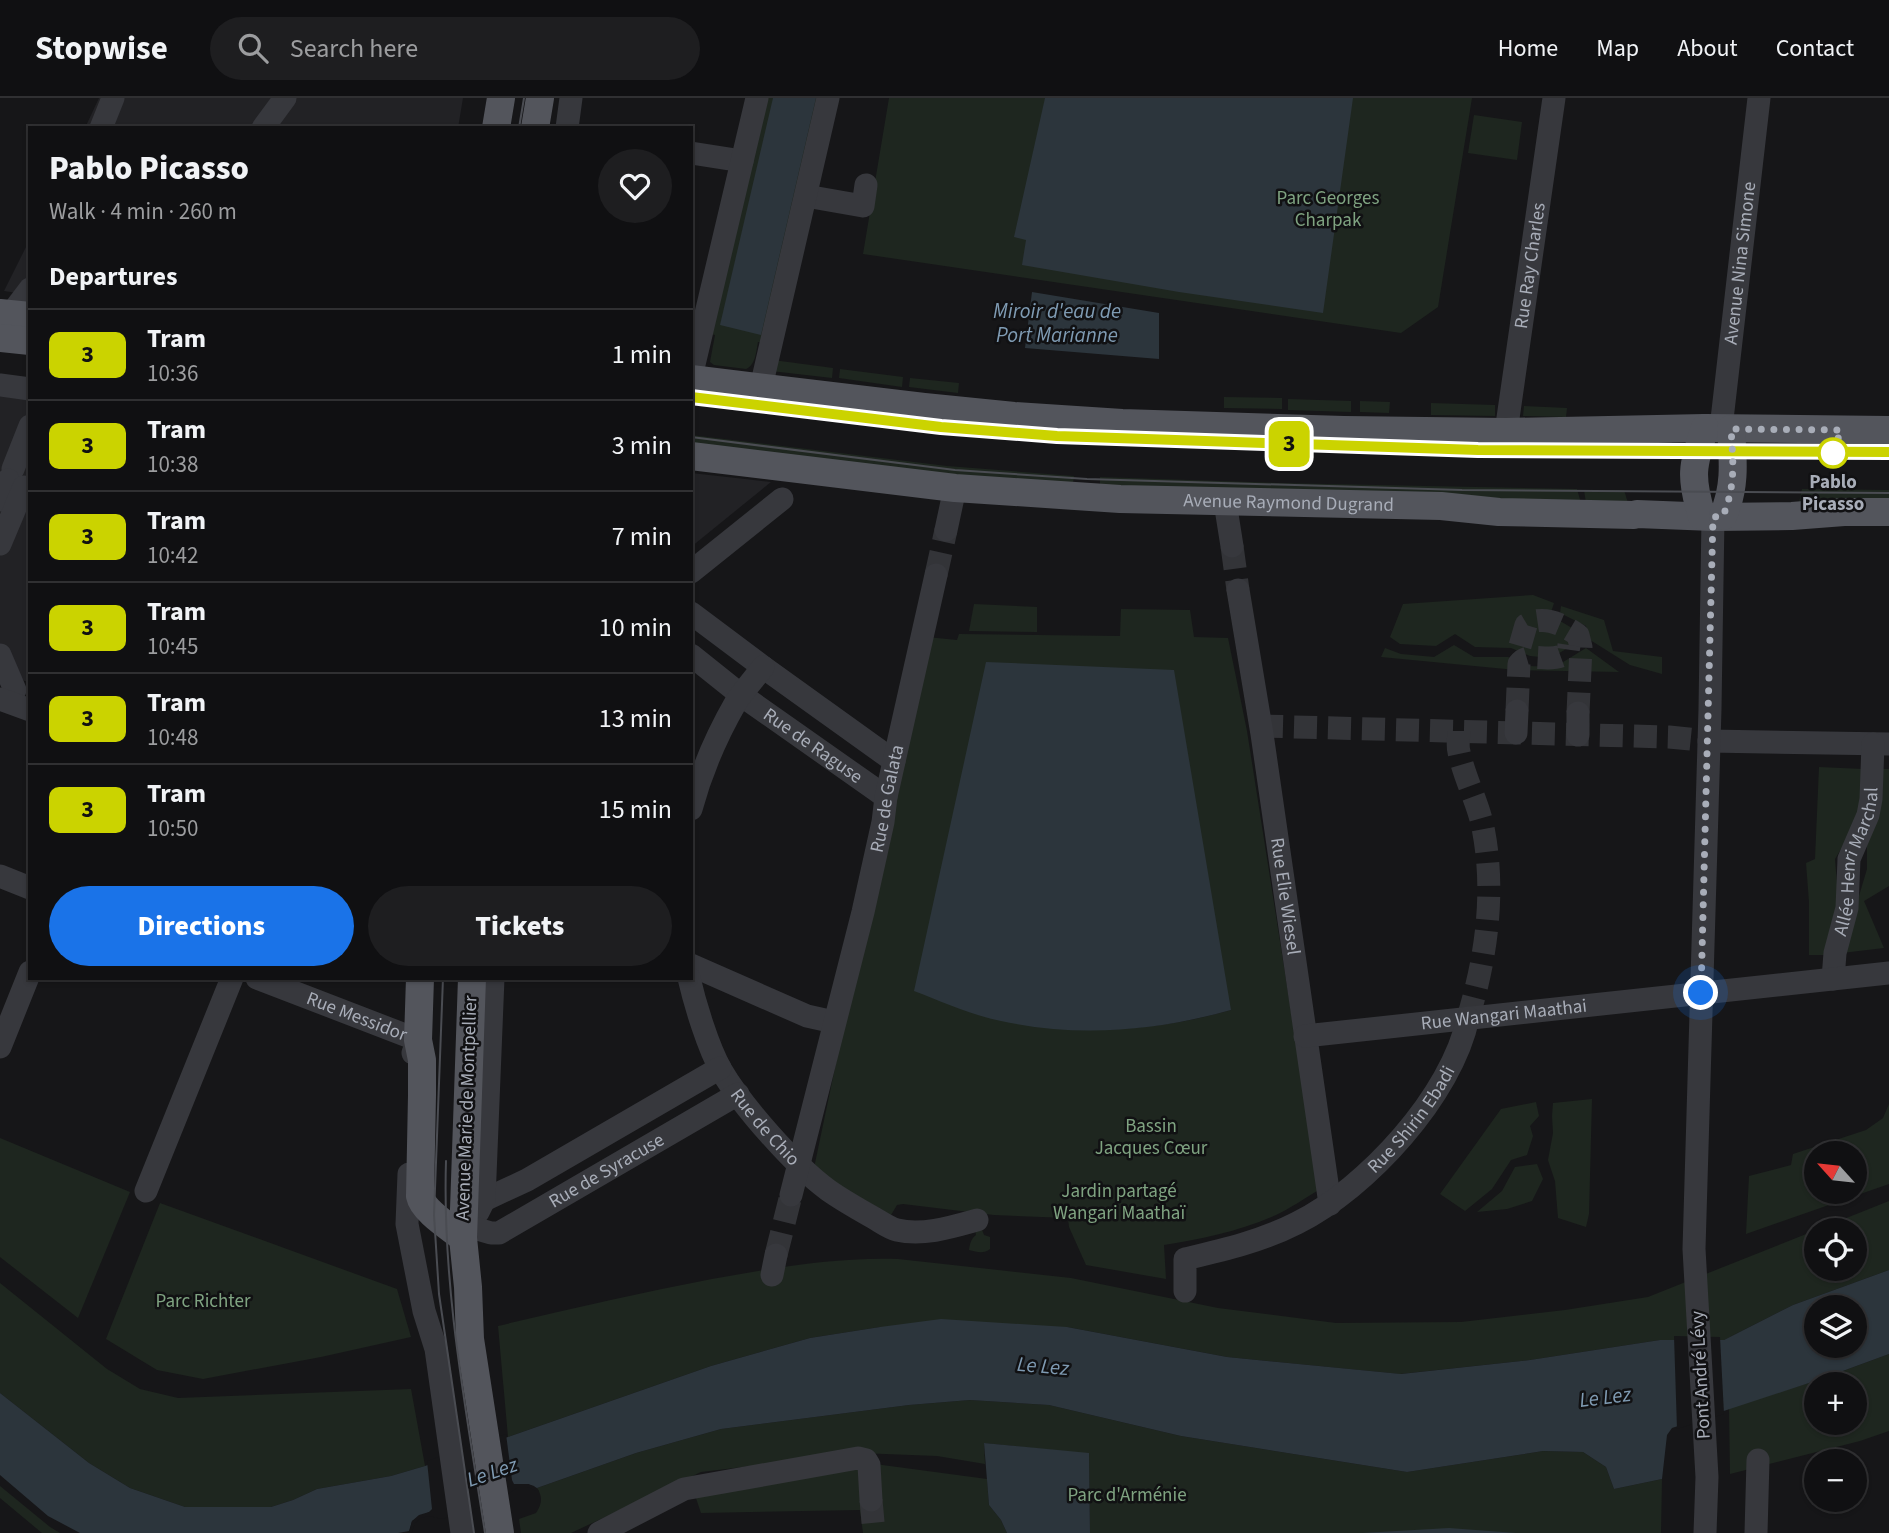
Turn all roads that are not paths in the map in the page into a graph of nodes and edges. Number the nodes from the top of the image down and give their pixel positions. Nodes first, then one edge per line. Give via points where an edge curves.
1 (113, 98) edge
2 (285, 98) edge
3 (501, 98) edge
4 (540, 98) edge
5 (571, 98) edge
6 (757, 98) edge
7 (828, 98) edge
8 (1554, 98) edge
9 (1759, 98) edge
10 (102, 126) edge
11 (264, 126) edge
12 (496, 126) edge
13 (535, 126) edge
14 (567, 126) edge
15 (693, 153) edge
16 (742, 161) junction
17 (865, 196) dead end
18 (806, 197) junction
19 (28, 292) edge
20 (10, 320) edge
21 (28, 339) edge
22 (693, 369) edge
23 (693, 378) edge
24 (0, 386) edge
25 (761, 387) junction
26 (28, 389) edge
27 (1719, 428) junction
28 (1889, 430) edge
29 (1506, 432) junction
30 (28, 434) edge
31 (693, 456) edge
32 (17, 480) edge
33 (954, 488) junction
34 (782, 499) dead end
35 (1225, 502) junction
36 (1889, 512) edge
37 (1713, 517) junction
38 (946, 530) tunnel mouth
39 (0, 544) edge
40 (1232, 546) tunnel mouth
41 (693, 570) edge
42 (936, 575) tunnel mouth
43 (1238, 590) tunnel mouth
44 (693, 615) edge
45 (0, 654) edge
46 (693, 657) edge
47 (762, 667) junction
48 (11, 692) edge
49 (741, 695) junction
50 (28, 708) edge
51 (1709, 741) junction
52 (1881, 744) edge
53 (894, 761) junction
54 (886, 797) junction
55 (693, 802) edge
56 (0, 876) edge
57 (28, 887) edge
58 (693, 966) edge
59 (1889, 973) edge
60 (28, 977) edge
61 (1833, 979) junction
62 (231, 980) edge
63 (262, 980) edge
64 (420, 980) edge
65 (472, 980) edge
66 (493, 980) edge
67 (690, 980) edge
68 (1701, 993) junction
69 (1468, 1018) junction
70 (834, 1022) junction
71 (1305, 1036) junction
72 (418, 1040) junction
73 (0, 1047) edge
74 (720, 1068) junction
75 (738, 1094) junction
76 (800, 1158) junction
77 (146, 1191) dead end
78 (791, 1195) tunnel mouth
79 (484, 1200) junction
80 (1330, 1204) junction
81 (977, 1220) dead end
82 (469, 1233) junction
83 (1185, 1291) dead end
84 (1758, 1460) dead end
85 (871, 1500) tunnel mouth
86 (463, 1533) edge
87 (500, 1533) edge
88 (599, 1533) edge
89 (1705, 1533) edge
90 (1756, 1533) edge

1 - 10 street
2 - 11 street
3 - 12 main road
4 - 13 main road
5 - 14 street
6 - 16 street
7 - 18 street
8 - 29 street, Rue Ray Charles
9 - 27 street, Avenue Nina Simone
15 - 16 street
16 - 22 street
17 - 18 street
18 - 25 street
19 - 20 street
20 - 21 main road
23 - 25 main road
24 - 26 street
25 - 29 main road via 1014,416 1122,423
27 - 28 main road
27 - 29 main road
27 - 37 main road via 1734,471 1728,505
27 - 37 main road via 1699,445 1693,472 1693,483
30 - 32 street
31 - 33 main road, Avenue Raymond Dugrand
32 - 39 street
33 - 35 main road, Avenue Raymond Dugrand
33 - 38 street
34 - 41 street
35 - 37 main road, Avenue Raymond Dugrand
35 - 40 street
36 - 37 main road, Avenue Raymond Dugrand
37 - 51 street, Pont André Lévy
42 - 53 street, Rue de Galata
43 - 71 street, Rue Elie Wiesel
44 - 47 street, Rue de Raguse
45 - 48 street
46 - 49 street, Rue de Raguse
47 - 49 street
47 - 53 street, Rue de Raguse
48 - 50 street
49 - 54 street, Rue de Raguse
49 - 55 street
51 - 52 street
51 - 68 street, Pont André Lévy
52 - 61 street, Allée Henri Marchal via 1868,815 1849,859 1847,908
53 - 54 street, Rue de Galata
54 - 70 street, Rue de Galata
56 - 57 street
58 - 70 street via 807,1016
59 - 61 street, Rue Wangari Maathai
60 - 73 street
61 - 68 street, Rue Wangari Maathai
62 - 77 street
63 - 72 street, Rue Messidor
64 - 72 main road, Avenue Marie de Montpellier
65 - 82 main road, Avenue Marie de Montpellier
66 - 79 street
67 - 74 street, Rue de Chio
68 - 69 street, Rue Wangari Maathai
68 - 89 street, Pont André Lévy via 1694,1249
69 - 71 street, Rue Wangari Maathai
69 - 80 street, Rue Shirin Ebadi via 1464,1038 1429,1103 1364,1176
70 - 76 street, Rue de Galata
71 - 80 street, Rue Elie Wiesel
72 - 82 main road, Avenue Marie de Montpellier via 422,1060 421,1202
72 - 86 street, Avenue Marie de Montpellier via 411,1057 407,1224 436,1349
74 - 75 street, Rue de Chio
74 - 79 street, Rue de Syracuse via 527,1180
75 - 76 street, Rue de Chio via 772,1136
75 - 82 street, Rue de Syracuse via 499,1233
76 - 78 street, Rue de Galata
76 - 81 street, Rue de Chio via 830,1191 896,1230 932,1230
79 - 82 street
80 - 83 street, Rue Shirin Ebadi via 1247,1243 1185,1259
82 - 87 main road, Avenue Marie de Montpellier via 470,1339
84 - 90 street
85 - 88 street via 869,1465 859,1458 684,1489

